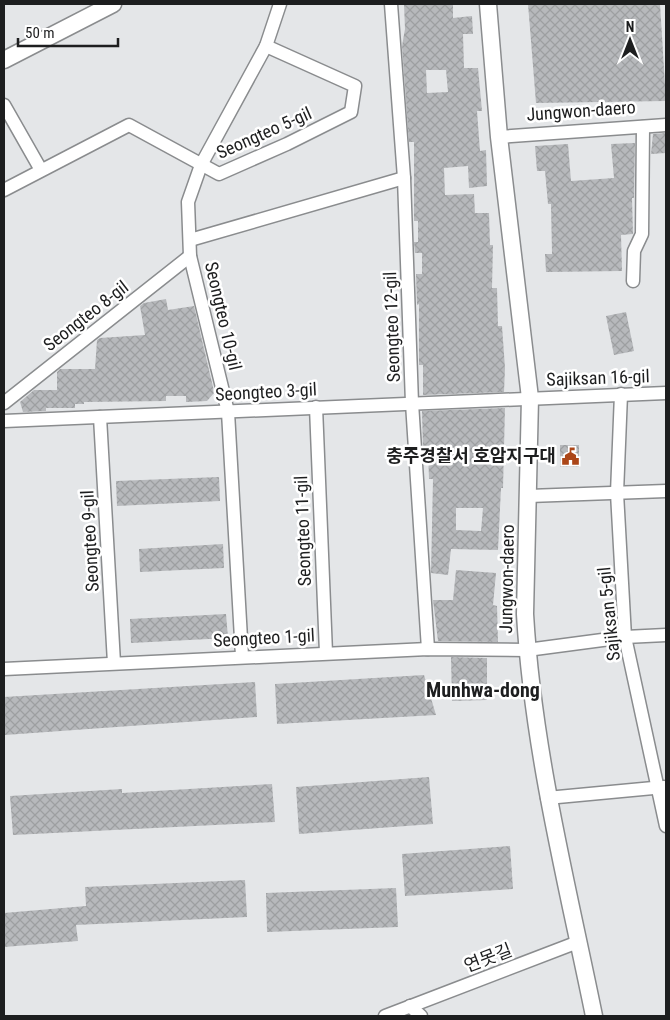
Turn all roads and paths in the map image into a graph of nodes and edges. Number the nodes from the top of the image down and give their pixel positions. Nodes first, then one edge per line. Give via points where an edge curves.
1 (113, 4) edge
2 (280, 4) edge
3 (391, 4) edge
4 (488, 4) edge
5 (266, 46) junction
6 (4, 60) edge
7 (4, 105) edge
8 (666, 125) edge
9 (643, 127) junction
10 (499, 137) junction
11 (201, 165) junction
12 (41, 170) junction
13 (404, 178) junction
14 (4, 190) edge
15 (190, 240) junction
16 (190, 256) junction
17 (633, 281) dead end
18 (666, 393) edge
19 (621, 394) junction
20 (530, 398) junction
21 (4, 403) edge
22 (412, 403) junction
23 (316, 407) junction
24 (228, 412) junction
25 (100, 418) junction
26 (4, 421) edge
27 (666, 491) edge
28 (618, 493) junction
29 (529, 496) junction
30 (666, 635) edge
31 (625, 636) junction
32 (428, 649) junction
33 (527, 650) junction
34 (326, 653) junction
35 (242, 656) junction
36 (114, 663) junction
37 (4, 670) edge
38 (662, 787) edge
39 (547, 798) junction
40 (666, 826) edge
41 (578, 942) junction
42 (410, 1006) junction
43 (385, 1016) edge
44 (421, 1016) edge
45 (594, 1016) edge

1 - 6 street
2 - 5 street, Seongteo 10-gil
3 - 13 street, Seongteo 12-gil
4 - 10 street, Jungwon-daero
5 - 11 street, Seongteo 10-gil
5 - 11 street, Seongteo 5-gil via 354,86 351,112 219,174
7 - 12 street
8 - 9 street, Jungwon-daero
9 - 10 street, Jungwon-daero
9 - 17 street via 642,234 634,251
10 - 20 street, Jungwon-daero
11 - 12 street, Seongteo 5-gil via 129,125
11 - 15 street, Seongteo 10-gil via 188,202
12 - 14 street, Seongteo 5-gil
13 - 15 street
13 - 22 street, Seongteo 12-gil
15 - 16 street, Seongteo 10-gil
16 - 21 street, Seongteo 8-gil
16 - 24 street, Seongteo 10-gil
18 - 19 street, Sajiksan 16-gil
19 - 20 street, Sajiksan 16-gil
19 - 28 street, Sajiksan 5-gil
20 - 22 street, Seongteo 3-gil
20 - 29 street, Jungwon-daero
22 - 23 street, Seongteo 3-gil
22 - 32 street, Seongteo 12-gil
23 - 24 street, Seongteo 3-gil
23 - 34 street, Seongteo 11-gil
24 - 25 street, Seongteo 3-gil
24 - 35 street, Seongteo 10-gil
25 - 26 street, Seongteo 3-gil
25 - 36 street, Seongteo 9-gil
27 - 28 street
28 - 29 street
28 - 31 street, Sajiksan 5-gil
29 - 33 street, Jungwon-daero
30 - 31 street, Seongteo 1-gil
31 - 33 street, Seongteo 1-gil
31 - 38 street, Sajiksan 5-gil
32 - 33 street, Seongteo 1-gil
32 - 34 street, Seongteo 1-gil
33 - 39 street, Jungwon-daero
34 - 35 street, Seongteo 1-gil
35 - 36 street, Seongteo 1-gil
36 - 37 street, Seongteo 1-gil
38 - 39 street
38 - 40 street, Sajiksan 5-gil
39 - 41 street, Jungwon-daero
41 - 42 street, 연못길
41 - 45 street, Jungwon-daero
42 - 43 street, 연못길
42 - 44 street

